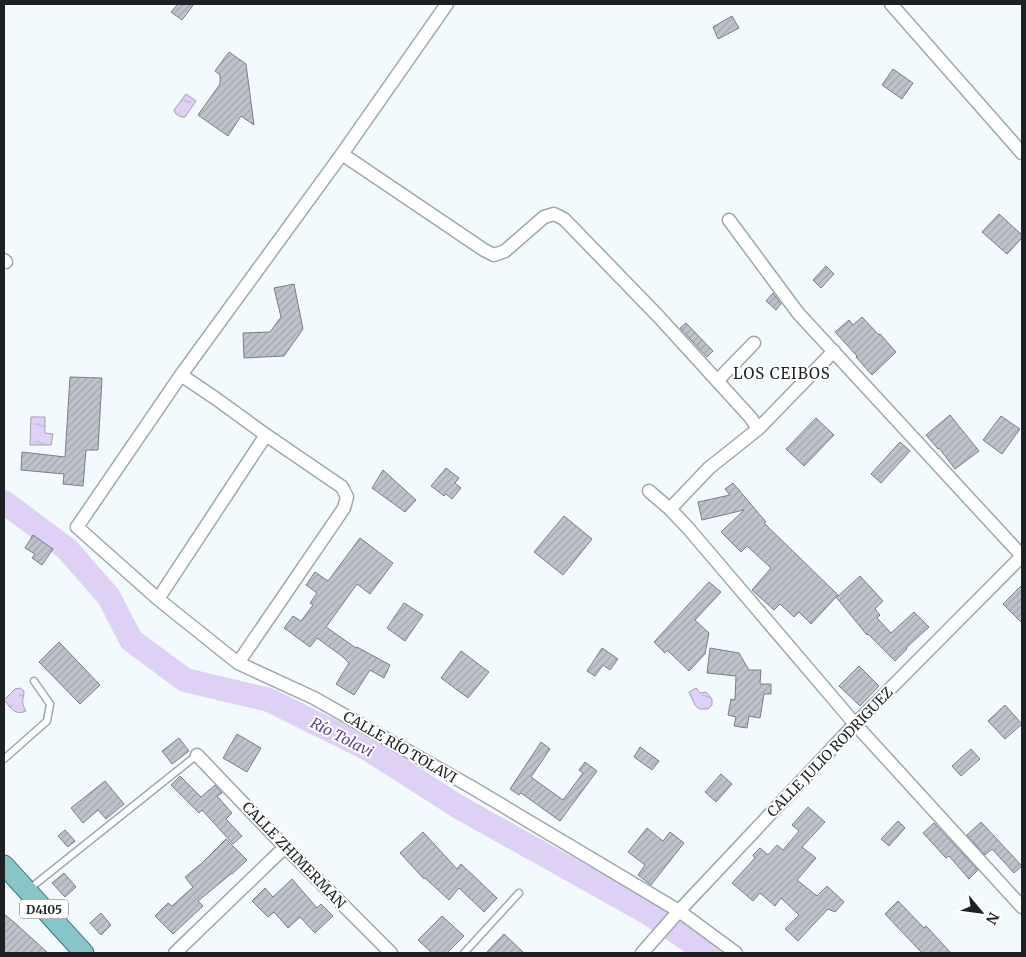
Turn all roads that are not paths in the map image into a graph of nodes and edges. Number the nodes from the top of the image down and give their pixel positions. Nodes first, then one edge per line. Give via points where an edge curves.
1 (446, 4) edge
2 (892, 4) edge
3 (1022, 153) edge
4 (342, 154) junction
5 (729, 220) dead end
6 (754, 343) dead end
7 (834, 351) junction
8 (181, 375) junction
9 (717, 381) junction
10 (758, 430) junction
11 (266, 435) junction
12 (649, 491) dead end
13 (670, 509) junction
14 (1022, 556) edge
15 (158, 599) junction
16 (238, 663) junction
17 (34, 681) dead end
18 (855, 724) junction
19 (197, 755) joint
20 (4, 759) edge
21 (285, 847) junction
22 (4, 865) edge
23 (27, 891) junction
24 (520, 893) dead end
25 (1022, 907) edge
26 (675, 916) junction
27 (84, 953) edge
28 (175, 953) edge
29 (391, 953) edge
30 (464, 953) edge
31 (642, 953) edge
32 (736, 953) edge

1 - 4 street
2 - 3 street
4 - 8 street
4 - 9 street via 494,255 505,251 544,216 554,214 564,219
5 - 7 street via 798,313
6 - 9 street
7 - 10 street
7 - 14 street
8 - 11 street
8 - 15 street, CALLE RÍO TOLAVI via 77,527
9 - 10 street
10 - 13 street via 709,468
11 - 15 street
11 - 16 street via 342,487 347,497 344,508
12 - 13 street
13 - 18 street
14 - 18 street, CALLE JULIO RODRIGUEZ
15 - 16 street, CALLE RÍO TOLAVI
16 - 26 street, CALLE RÍO TOLAVI via 314,698 472,788
17 - 20 lane via 50,704 47,721
18 - 25 street
18 - 26 street, CALLE JULIO RODRIGUEZ
19 - 21 street, CALLE ZHIMERMAN
19 - 23 lane
21 - 28 street
21 - 29 street, CALLE ZHIMERMAN
22 - 23 main road, D4105
23 - 27 main road, D4105
24 - 30 lane
26 - 31 street, CALLE JULIO RODRIGUEZ
26 - 32 street, CALLE RÍO TOLAVI

